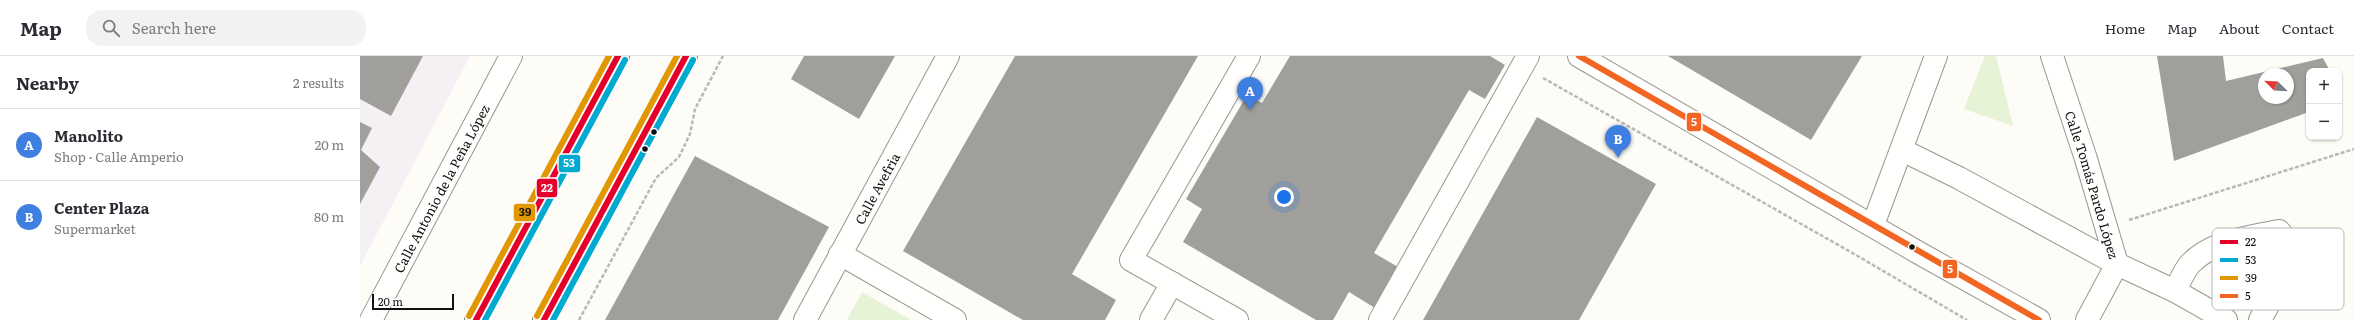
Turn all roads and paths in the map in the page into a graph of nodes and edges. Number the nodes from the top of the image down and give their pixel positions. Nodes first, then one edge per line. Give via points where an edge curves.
1 (511, 56) edge
2 (618, 56) edge
3 (686, 56) edge
4 (723, 56) edge
5 (948, 56) edge
6 (1249, 56) edge
7 (1579, 56) edge
8 (1936, 56) edge
9 (2052, 56) edge
10 (1525, 61) edge
11 (2354, 149) edge
12 (1902, 150) junction
13 (1873, 225) junction
14 (2106, 227) junction
15 (2212, 249) edge
16 (840, 254) junction
17 (2117, 264) junction
18 (1172, 283) junction
19 (2174, 291) junction
20 (2265, 310) edge
21 (371, 320) edge
22 (476, 320) edge
23 (544, 320) edge
24 (579, 320) edge
25 (805, 320) edge
26 (955, 320) edge
27 (1151, 320) edge
28 (1237, 320) edge
29 (1380, 320) edge
30 (1967, 320) edge
31 (2039, 320) edge
32 (2087, 320) edge
33 (2226, 320) edge
34 (2260, 320) edge

1 - 21 street, Calle Antonio de la Peña López
2 - 22 main road
3 - 23 main road
4 - 24 path via 695,109 693,127 679,157 656,178
5 - 16 street, Calle Avefria
6 - 18 street via 1131,260
7 - 13 street
8 - 12 street
9 - 14 street, Calle Tomás Pardo López
10 - 29 street
10 - 30 path
11 - 14 path
12 - 13 street
12 - 17 street via 1966,181
13 - 31 street
14 - 17 street, Calle Tomás Pardo López
15 - 19 street via 2190,264
16 - 25 street, Calle Avefria
16 - 26 street
17 - 19 street, Calle Tomás Pardo López
17 - 32 street
18 - 27 street
18 - 28 street
19 - 33 street, Calle Tomás Pardo López
20 - 34 street

